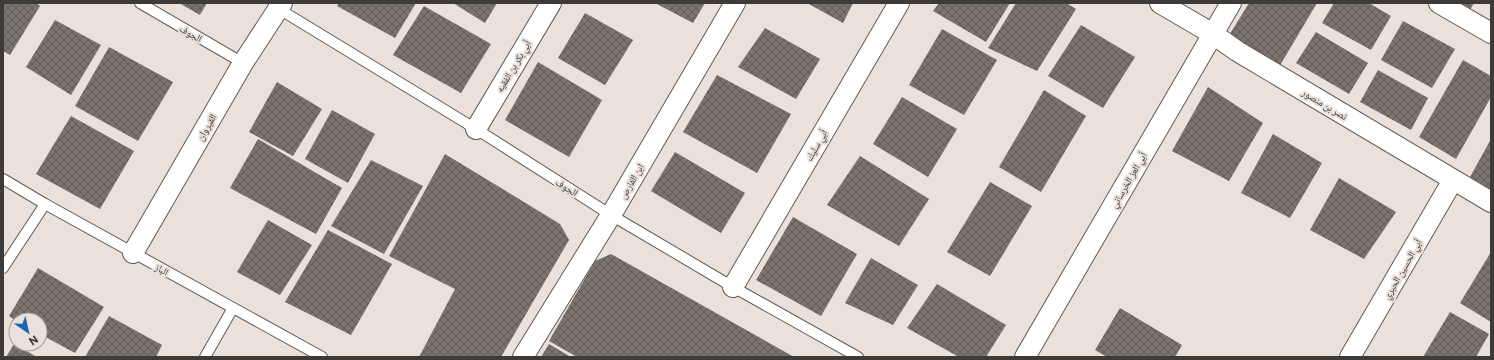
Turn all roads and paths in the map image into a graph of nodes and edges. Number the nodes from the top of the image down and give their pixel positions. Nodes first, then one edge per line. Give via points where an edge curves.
1 (140, 3) edge
2 (551, 3) edge
3 (735, 3) edge
4 (899, 3) edge
5 (1160, 3) edge
6 (1231, 3) edge
7 (1439, 3) edge
8 (281, 6) edge
9 (1489, 27) edge
10 (1213, 34) junction
11 (243, 63) junction
12 (476, 129) junction
13 (3, 179) edge
14 (1453, 180) junction
15 (1491, 202) edge
16 (45, 204) junction
17 (611, 215) junction
18 (133, 253) junction
19 (3, 268) edge
20 (733, 287) junction
21 (233, 308) junction
22 (205, 357) edge
23 (322, 357) edge
24 (522, 357) edge
25 (858, 357) edge
26 (1025, 357) edge
27 (1350, 357) edge

1 - 11 lane, الجوف
2 - 12 street, أبي بكر بن الفقيه
3 - 17 street, ابن القارص
4 - 20 street, أبي سليك
5 - 10 street, نصر بن منصور
6 - 10 street, أبي العز الخرساني
7 - 9 street
8 - 11 street, القيروان
8 - 12 lane, الجوف
10 - 14 street, نصر بن منصور via 1244,56
10 - 26 street, أبي العز الخرساني
11 - 18 street, القيروان
12 - 17 lane, الجوف
13 - 16 lane, الباز
14 - 15 street, نصر بن منصور
14 - 27 street, أبي الحسين الحبري
16 - 18 lane, الباز
16 - 19 lane
17 - 20 lane, الجوف
17 - 24 street, ابن القارص
18 - 21 lane, الباز
20 - 25 lane, الجوف
21 - 22 lane
21 - 23 lane, الباز

